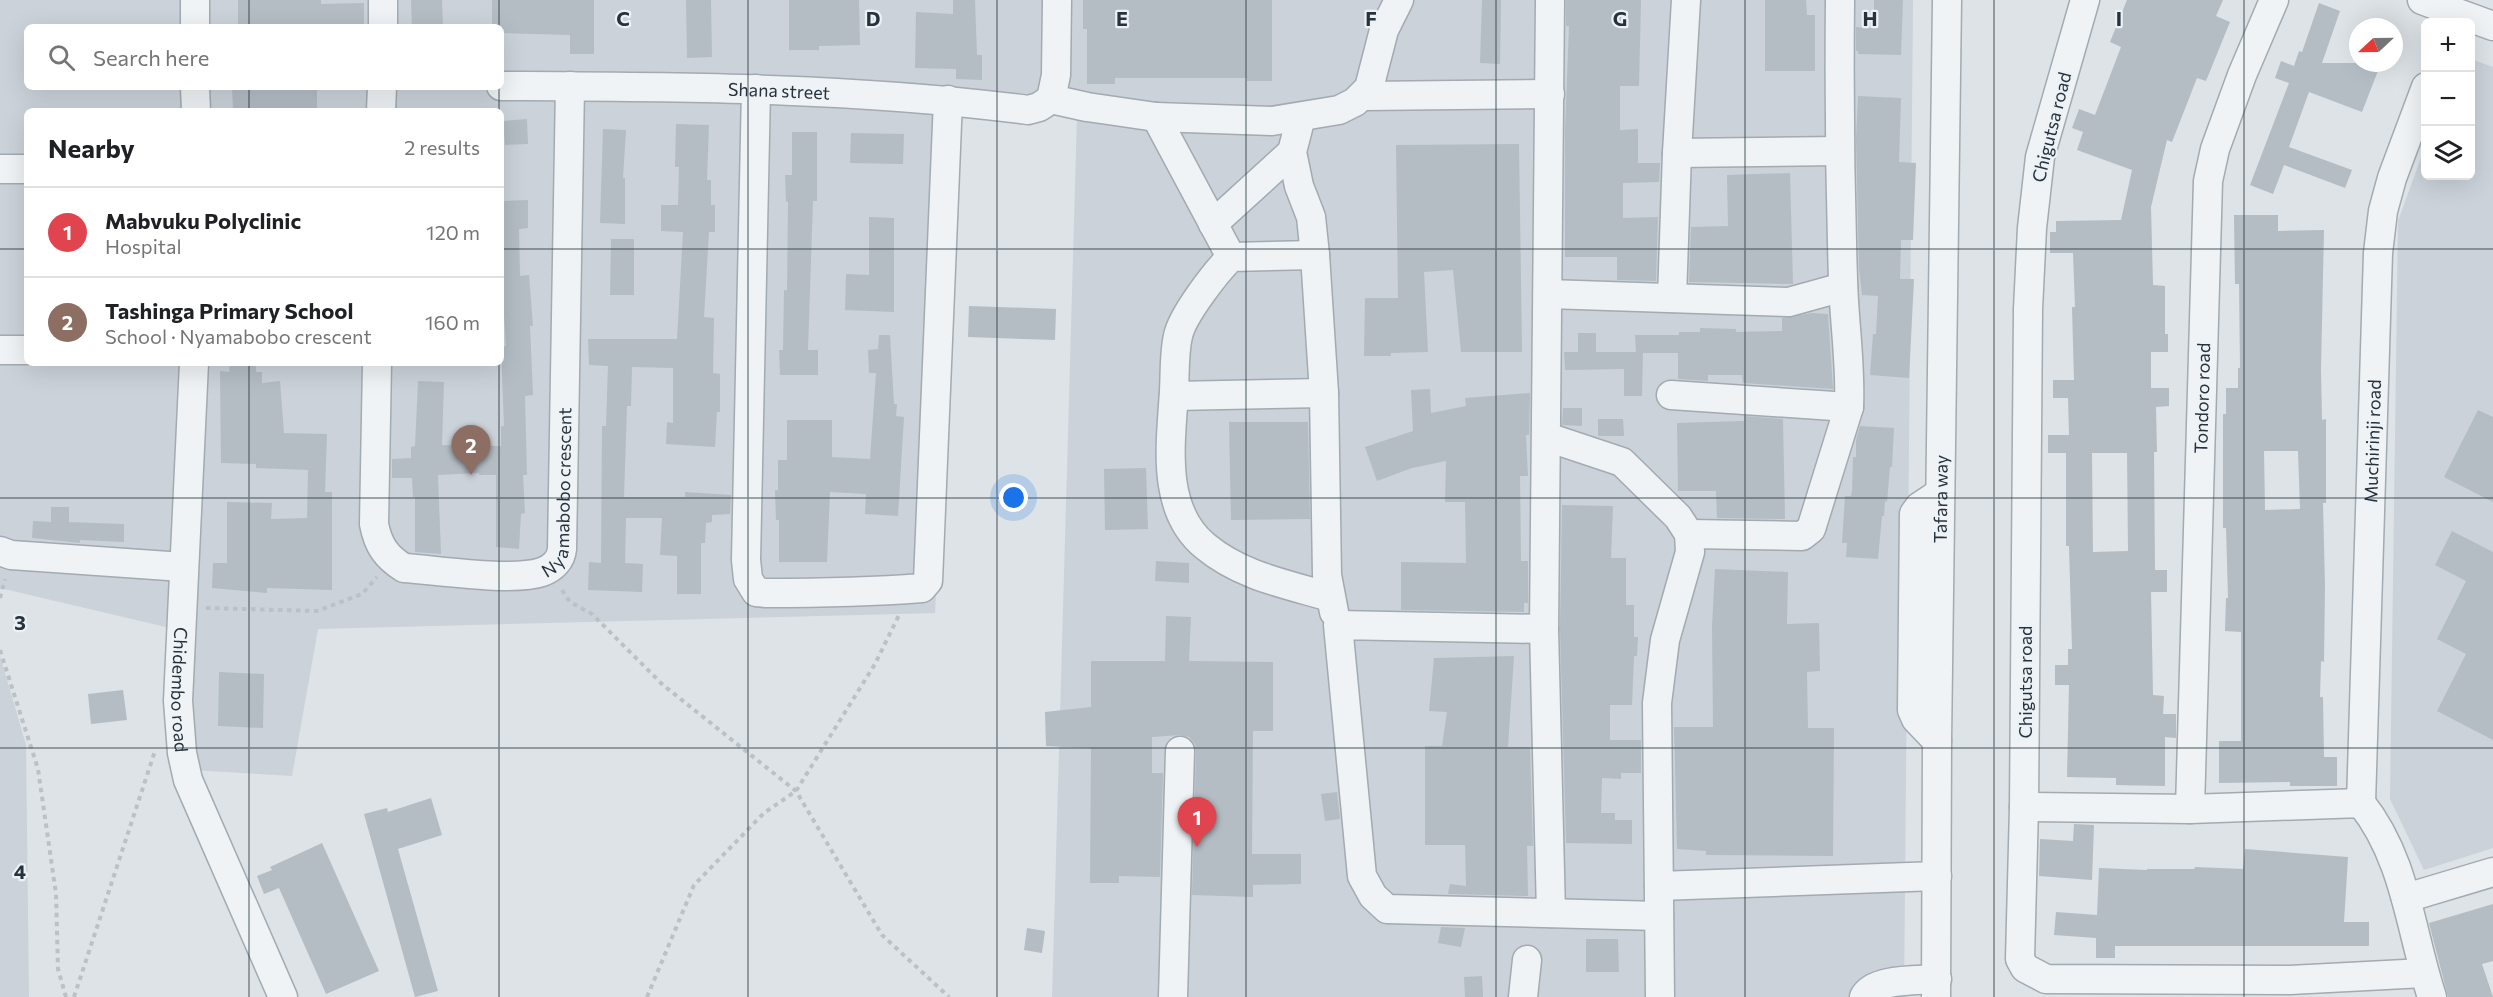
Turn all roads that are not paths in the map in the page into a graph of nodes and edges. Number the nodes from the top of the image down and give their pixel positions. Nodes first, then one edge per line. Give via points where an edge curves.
1 (195, 0) edge
2 (383, 0) edge
3 (1057, 0) edge
4 (1399, 0) edge
5 (1550, 0) edge
6 (1686, 0) edge
7 (1840, 0) edge
8 (1947, 0) edge
9 (2085, 0) edge
10 (2274, 0) edge
11 (2422, 0) edge
12 (2450, 17) edge
13 (195, 24) edge
14 (383, 24) edge
15 (2493, 26) edge
16 (504, 86) edge
17 (570, 86) junction
18 (756, 88) junction
19 (195, 90) edge
20 (382, 90) edge
21 (1550, 94) junction
22 (1364, 96) junction
23 (1051, 99) junction
24 (948, 100) junction
25 (2421, 100) edge
26 (196, 108) edge
27 (381, 108) edge
28 (1156, 117) junction
29 (1301, 117) junction
30 (1839, 151) junction
31 (1292, 152) junction
32 (1677, 153) junction
33 (0, 169) edge
34 (24, 169) edge
35 (1213, 224) junction
36 (1315, 255) junction
37 (1231, 257) junction
38 (1843, 288) junction
39 (1548, 294) junction
40 (1672, 298) junction
41 (0, 350) edge
42 (24, 350) edge
43 (194, 366) edge
44 (377, 366) edge
45 (1324, 393) junction
46 (1671, 395) dead end
47 (1174, 396) junction
48 (1849, 407) junction
49 (1547, 436) junction
50 (1689, 534) junction
51 (0, 551) edge
52 (183, 567) junction
53 (1330, 597) junction
54 (1338, 626) junction
55 (1545, 629) junction
56 (1180, 751) dead end
57 (2361, 803) junction
58 (2024, 807) junction
59 (2190, 808) junction
60 (2493, 872) edge
61 (1937, 876) junction
62 (1659, 886) junction
63 (2406, 898) junction
64 (1551, 913) junction
65 (1659, 916) junction
66 (1527, 960) dead end
67 (2428, 985) edge
68 (1937, 988) edge
69 (283, 997) edge
70 (1173, 997) edge
71 (1523, 997) edge
72 (1660, 997) edge
73 (1864, 997) edge

1 - 13 street
2 - 14 street
3 - 23 street via 1056,75
4 - 22 street via 1384,30
5 - 21 street
6 - 32 street
7 - 30 street
8 - 61 street, Tafara way
9 - 58 street, Chigutsa road via 2040,157 2032,218
10 - 59 street, Tondoro road via 2215,149 2208,181
11 - 12 street
12 - 15 street
16 - 17 street, Shana street
17 - 18 street, Shana street
17 - 44 street, Nyamabobo crescent via 560,559 547,568 511,576 404,567 392,560 376,539 374,524
18 - 24 street, Shana street
18 - 24 street via 746,548 748,579 760,593 844,593 926,586
19 - 26 street
20 - 27 street
21 - 22 street
21 - 39 street
22 - 29 street via 1339,110
23 - 24 street, Shana street via 1028,110
23 - 28 street
25 - 57 street, Muchirinji road via 2392,178 2378,253
28 - 29 street via 1272,121
28 - 35 street
29 - 31 street
30 - 32 street
30 - 38 street
31 - 35 street
31 - 36 street via 1311,217
32 - 40 street
33 - 34 street
35 - 37 street
36 - 37 street
36 - 45 street
37 - 47 street via 1213,278 1178,335
38 - 40 street via 1789,302
38 - 48 street
39 - 40 street
39 - 49 street
41 - 42 street
43 - 52 street, Chidembo road
45 - 47 street
45 - 53 street
46 - 48 street
47 - 53 street via 1169,462 1186,525 1204,545 1245,572
48 - 50 street via 1811,530 1802,536
49 - 50 street via 1622,462 1678,517
49 - 55 street
50 - 62 street via 1690,552 1665,640 1658,703
51 - 52 street via 11,555
52 - 69 street, Chidembo road via 178,701 188,780
53 - 54 street
54 - 55 street
54 - 64 street via 1362,876 1373,896 1386,909
55 - 64 street
56 - 70 street
57 - 59 street
57 - 63 street via 2382,832
58 - 59 street
58 - 67 street, Chigutsa road via 2020,959 2034,974 2046,979
60 - 63 street
61 - 62 street
61 - 68 street, Tafara way
62 - 65 street
63 - 67 street
64 - 65 street
65 - 72 street
66 - 71 street
68 - 73 street via 1879,984

